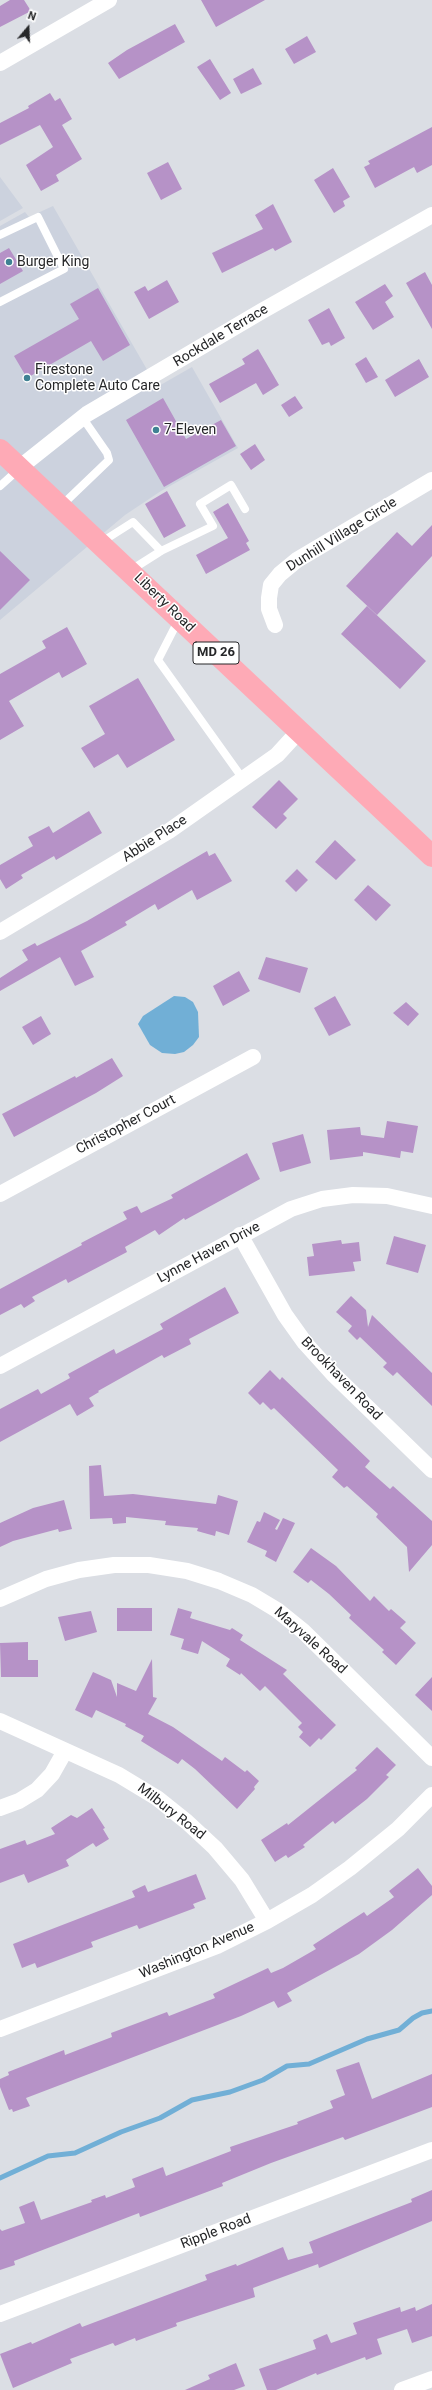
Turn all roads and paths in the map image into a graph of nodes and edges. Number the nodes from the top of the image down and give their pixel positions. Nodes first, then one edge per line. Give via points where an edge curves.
1 (109, 0) edge
2 (0, 63) edge
3 (432, 215) edge
4 (0, 235) edge
5 (0, 302) edge
6 (82, 417) junction
7 (0, 450) edge
8 (19, 468) junction
9 (432, 480) edge
10 (0, 486) edge
11 (60, 507) junction
12 (245, 509) dead end
13 (99, 543) junction
14 (161, 551) junction
15 (130, 571) junction
16 (180, 619) junction
17 (275, 625) dead end
18 (300, 732) junction
19 (243, 778) junction
20 (432, 856) edge
21 (0, 932) edge
22 (253, 1057) dead end
23 (0, 1194) edge
24 (432, 1206) edge
25 (240, 1235) junction
26 (0, 1366) edge
27 (432, 1470) edge
28 (0, 1599) edge
29 (0, 1721) edge
30 (65, 1751) junction
31 (432, 1758) edge
32 (432, 1795) edge
33 (0, 1808) edge
34 (267, 1921) junction
35 (0, 2029) edge
36 (432, 2150) edge
37 (0, 2314) edge
38 (432, 2379) edge
39 (402, 2390) edge

1 - 2 street
3 - 6 street, Rockdale Terrace
4 - 5 lane via 38,217 64,269
6 - 8 street, Rockdale Terrace
6 - 11 lane via 107,453 109,460
7 - 8 main road, Liberty Road / MD 26
8 - 10 lane
8 - 11 main road, Liberty Road / MD 26
9 - 17 street, Dunhill Village Circle via 297,560 280,574 271,586 269,598 269,609
11 - 13 main road, Liberty Road / MD 26
12 - 14 lane via 231,486 200,504 213,526
13 - 14 lane via 133,522
13 - 15 main road, Liberty Road / MD 26
14 - 15 lane
15 - 16 main road, Liberty Road / MD 26
16 - 18 main road, Liberty Road / MD 26
16 - 19 lane via 158,660
18 - 19 street, Abbie Place via 277,755
18 - 20 main road, Liberty Road / MD 26
19 - 21 street, Abbie Place via 169,831
22 - 23 street, Christopher Court
24 - 25 street, Lynne Haven Drive via 387,1196 353,1195 322,1199 291,1209
25 - 26 street, Lynne Haven Drive
25 - 27 street, Brookhaven Road via 285,1315 305,1343 333,1374
28 - 31 street, Maryvale Road via 46,1579 79,1570 114,1565 187,1571 219,1581 252,1595 277,1610 303,1631
29 - 30 street, Milbury Road
30 - 33 street via 52,1774 37,1790
30 - 34 street, Milbury Road via 119,1775 188,1822 215,1848 242,1880
32 - 34 street, Washington Avenue via 398,1829 350,1868 312,1895
34 - 35 street, Washington Avenue via 217,1946
36 - 37 street, Ripple Road
38 - 39 street

